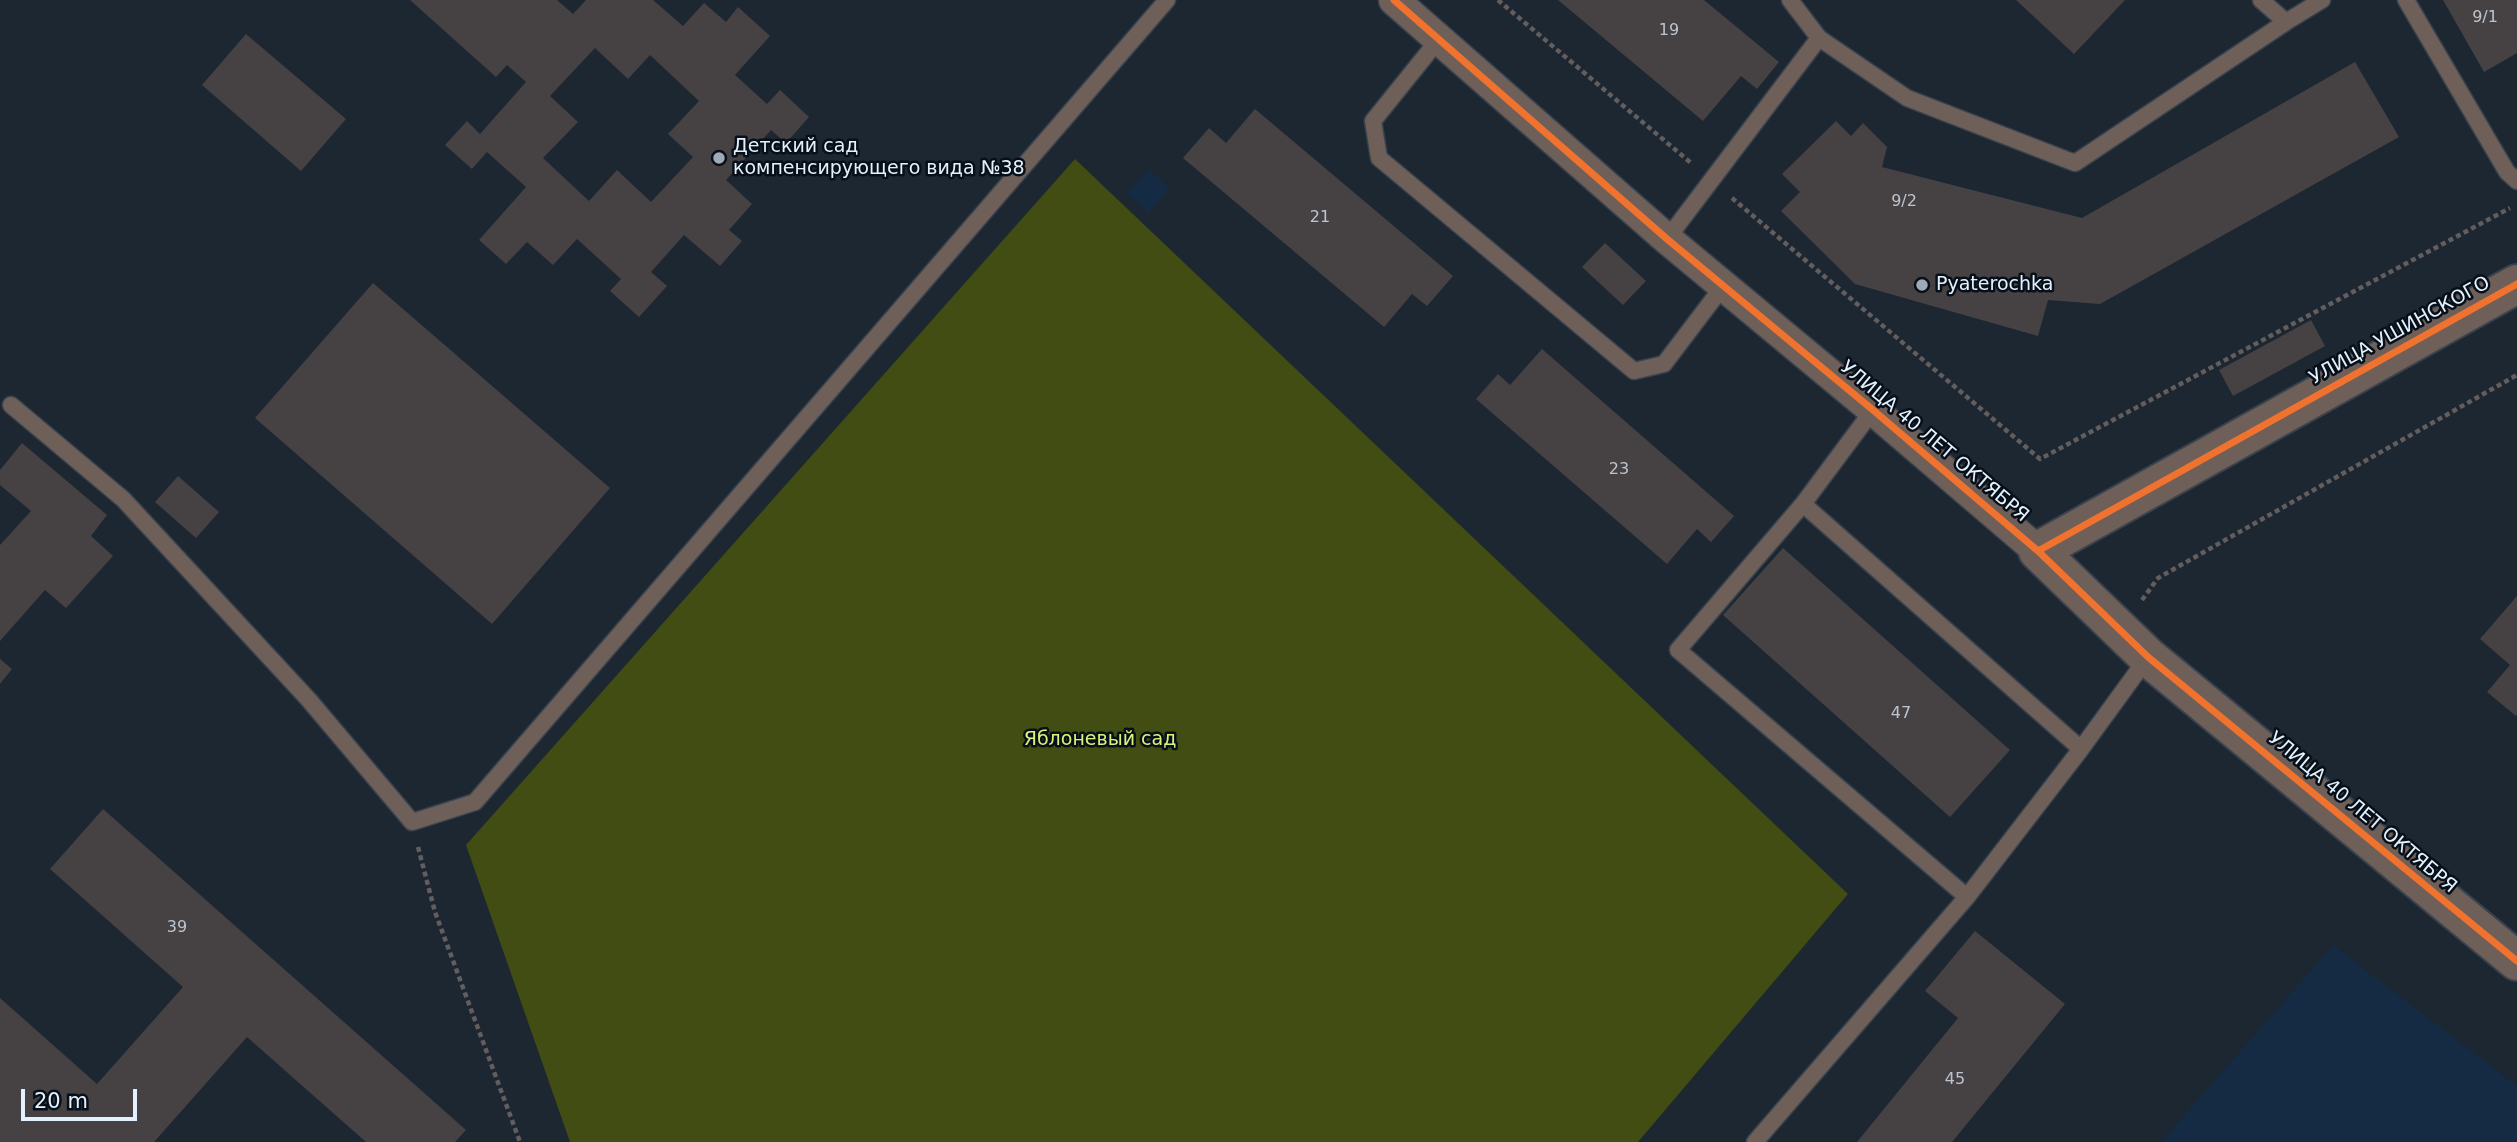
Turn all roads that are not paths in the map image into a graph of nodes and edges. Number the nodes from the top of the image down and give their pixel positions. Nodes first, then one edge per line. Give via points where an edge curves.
1 (1167, 0) edge
2 (1394, 0) edge
3 (1790, 0) edge
4 (2261, 0) edge
5 (2322, 0) edge
6 (2406, 0) edge
7 (2286, 22) junction
8 (1819, 38) junction
9 (1439, 39) junction
10 (2517, 181) edge
11 (1667, 239) junction
12 (1724, 285) junction
13 (2517, 285) edge
14 (11, 405) dead end
15 (1873, 410) junction
16 (1803, 504) junction
17 (2038, 551) junction
18 (2148, 657) junction
19 (2081, 749) junction
20 (1967, 897) junction
21 (2517, 961) edge
22 (1755, 1142) edge

1 - 14 lane via 475,802 412,822 309,700 123,499
2 - 9 street, УЛИЦА 40 ЛЕТ ОКТЯБРЯ
3 - 8 lane
4 - 7 lane
5 - 7 lane
6 - 10 lane via 2507,172
7 - 8 lane via 2075,163 1907,98
8 - 11 lane
9 - 11 street, УЛИЦА 40 ЛЕТ ОКТЯБРЯ
9 - 12 lane via 1373,121 1379,158 1634,372 1664,364
11 - 12 street, УЛИЦА 40 ЛЕТ ОКТЯБРЯ
12 - 15 street, УЛИЦА 40 ЛЕТ ОКТЯБРЯ
13 - 17 street, УЛИЦА УШИНСКОГО
15 - 16 lane
15 - 17 street, УЛИЦА 40 ЛЕТ ОКТЯБРЯ
16 - 19 lane
16 - 20 lane via 1678,650
17 - 18 street, УЛИЦА 40 ЛЕТ ОКТЯБРЯ
18 - 19 lane
18 - 21 street, УЛИЦА 40 ЛЕТ ОКТЯБРЯ
19 - 20 lane
20 - 22 lane

